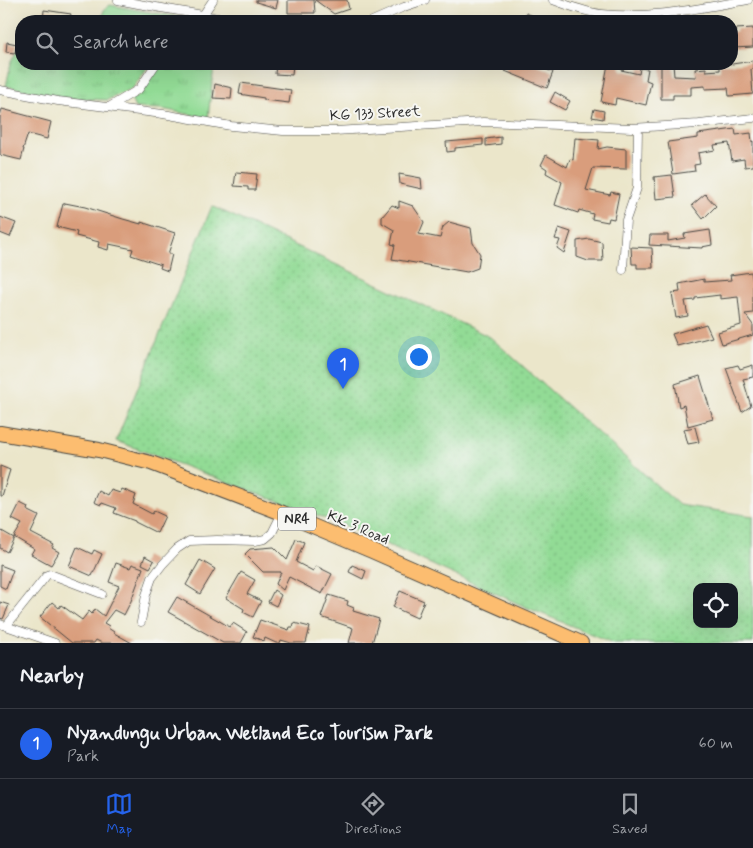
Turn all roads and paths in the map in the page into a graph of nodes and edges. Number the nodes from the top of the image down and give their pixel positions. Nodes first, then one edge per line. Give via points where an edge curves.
1 (118, 0) edge
2 (213, 0) edge
3 (424, 0) edge
4 (553, 0) edge
5 (748, 0) edge
6 (203, 15) joint
7 (386, 15) edge
8 (152, 70) edge
9 (0, 90) edge
10 (109, 107) junction
11 (753, 118) edge
12 (638, 128) junction
13 (623, 270) dead end
14 (0, 433) edge
15 (282, 513) junction
16 (102, 594) dead end
17 (141, 622) dead end
18 (3, 625) edge
19 (56, 643) edge
20 (581, 643) edge

1 - 6 street
2 - 6 street
3 - 7 street
4 - 5 street via 601,14 642,15
8 - 10 street via 139,89
9 - 10 street, KG 133 Street
10 - 12 street, KG 133 Street via 283,131 483,122
11 - 12 street, KG 133 Street
12 - 13 street via 638,188 626,220
14 - 15 highway, KK 3 Road / NR4 via 99,450 151,463
15 - 17 street via 272,533 265,539 189,541 177,549 152,578
15 - 20 highway, KK 3 Road / NR4
16 - 18 street via 50,574
18 - 19 street

